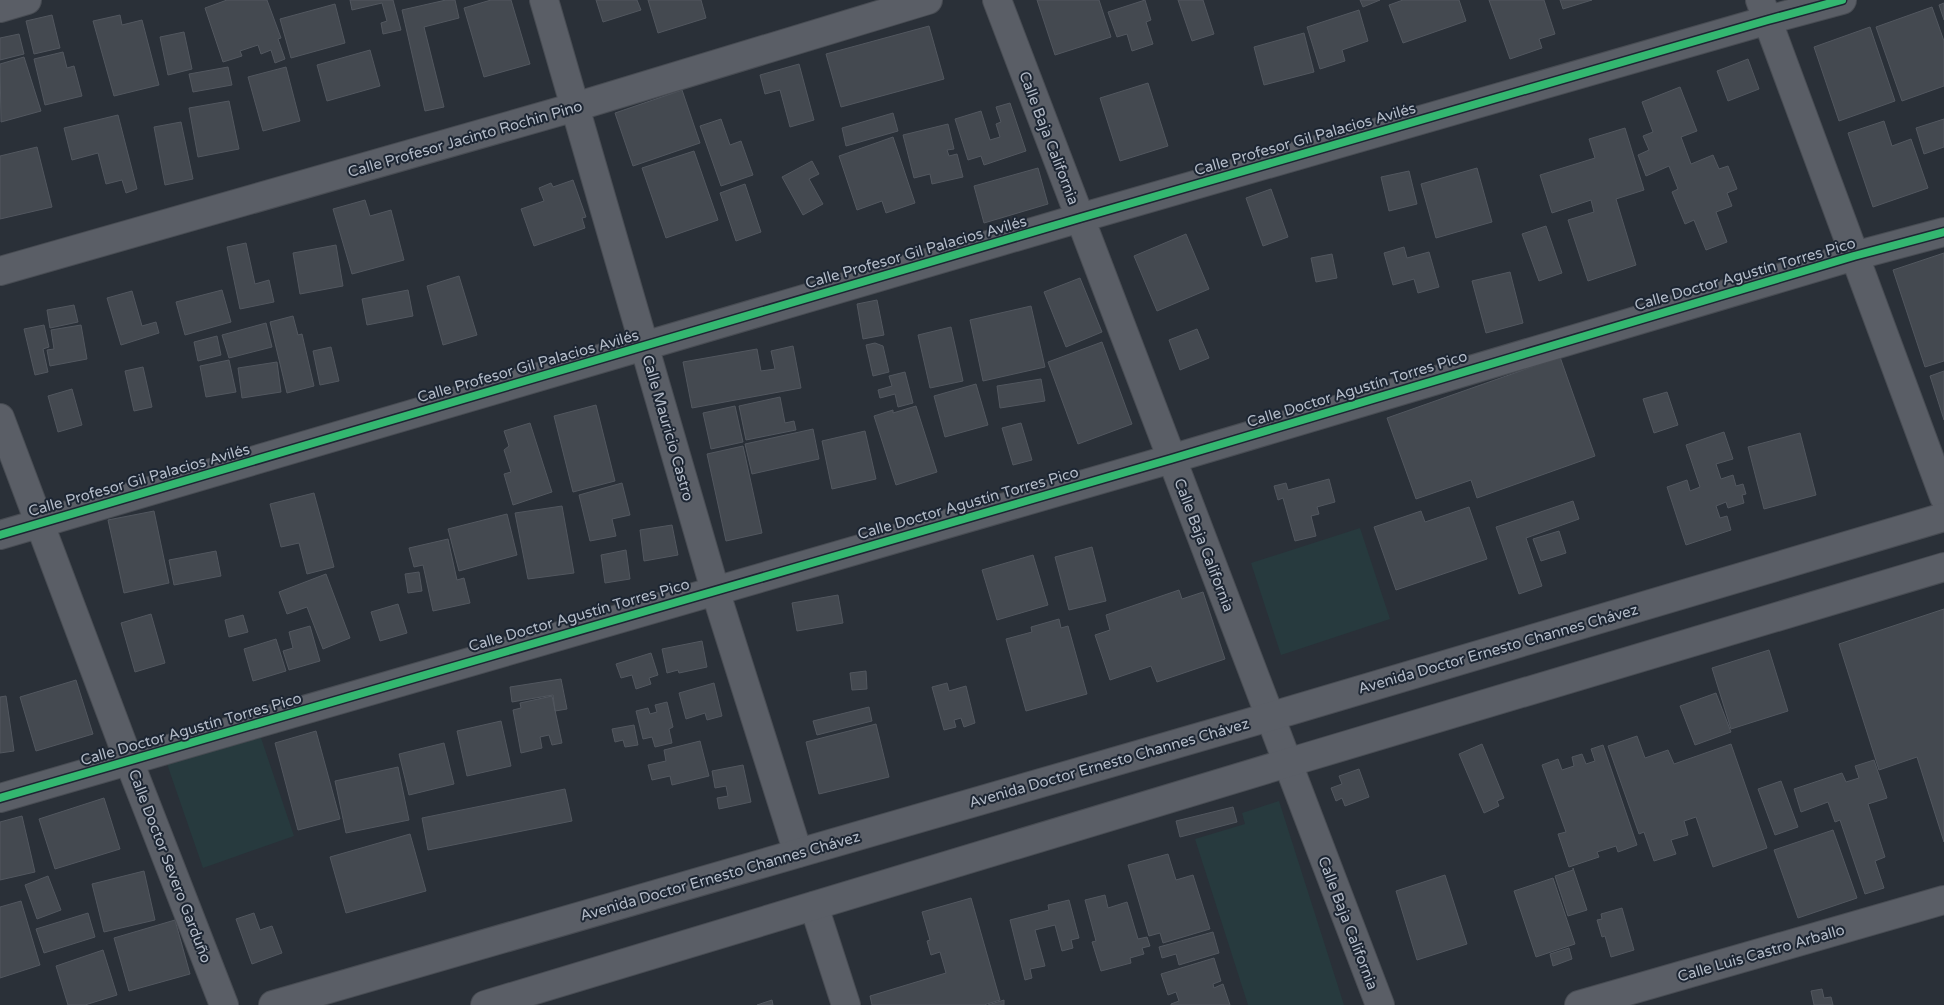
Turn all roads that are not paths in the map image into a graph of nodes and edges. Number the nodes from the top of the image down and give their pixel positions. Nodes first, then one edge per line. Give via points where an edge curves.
1 (27, 0) edge
2 (544, 0) edge
3 (928, 0) edge
4 (997, 0) edge
5 (1842, 0) edge
6 (0, 8) edge
7 (1764, 10) edge
8 (575, 107) junction
9 (1080, 218) junction
10 (1944, 232) edge
11 (1854, 256) junction
12 (0, 271) edge
13 (644, 346) junction
14 (0, 418) edge
15 (1171, 459) junction
16 (1944, 497) edge
17 (1944, 517) edge
18 (39, 524) junction
19 (0, 535) edge
20 (1944, 567) edge
21 (715, 590) junction
22 (1270, 717) junction
23 (129, 761) junction
24 (1287, 762) junction
25 (0, 798) edge
26 (798, 853) junction
27 (1944, 900) edge
28 (814, 906) junction
29 (224, 1005) edge
30 (273, 1005) edge
31 (485, 1005) edge
32 (846, 1005) edge
33 (1380, 1005) edge
34 (1579, 1005) edge

1 - 6 street
2 - 8 street, Calle Mauricio Castro
3 - 8 street, Calle Profesor Jacinto Rochin Pino
4 - 9 street, Calle Baja California
5 - 7 street, Calle Profesor Gil Palacios Avilés
7 - 9 street, Calle Profesor Gil Palacios Avilés
7 - 11 street
8 - 12 street, Calle Profesor Jacinto Rochin Pino
8 - 13 street, Calle Mauricio Castro
9 - 13 street, Calle Profesor Gil Palacios Avilés
9 - 15 street, Calle Baja California
10 - 11 street, Calle Doctor Agustín Torres Pico
11 - 15 street, Calle Doctor Agustín Torres Pico
11 - 16 street
13 - 18 street, Calle Profesor Gil Palacios Avilés
13 - 21 street, Calle Mauricio Castro
14 - 18 street, Calle Doctor Severo Garduño
15 - 21 street, Calle Doctor Agustín Torres Pico
15 - 22 street, Calle Baja California
17 - 22 street, Avenida Doctor Ernesto Channes Chávez
18 - 19 street, Calle Profesor Gil Palacios Avilés
18 - 23 street, Calle Doctor Severo Garduño
20 - 24 street
21 - 23 street, Calle Doctor Agustín Torres Pico
21 - 26 street, Calle Mauricio Castro
22 - 24 street, Calle Baja California
22 - 26 street, Avenida Doctor Ernesto Channes Chávez
23 - 25 street, Calle Doctor Agustín Torres Pico
23 - 29 street, Calle Doctor Severo Garduño
24 - 28 street
24 - 33 street, Calle Baja California
26 - 30 street, Avenida Doctor Ernesto Channes Chávez
27 - 34 street, Calle Luis Castro Arballo
28 - 31 street
28 - 32 street

